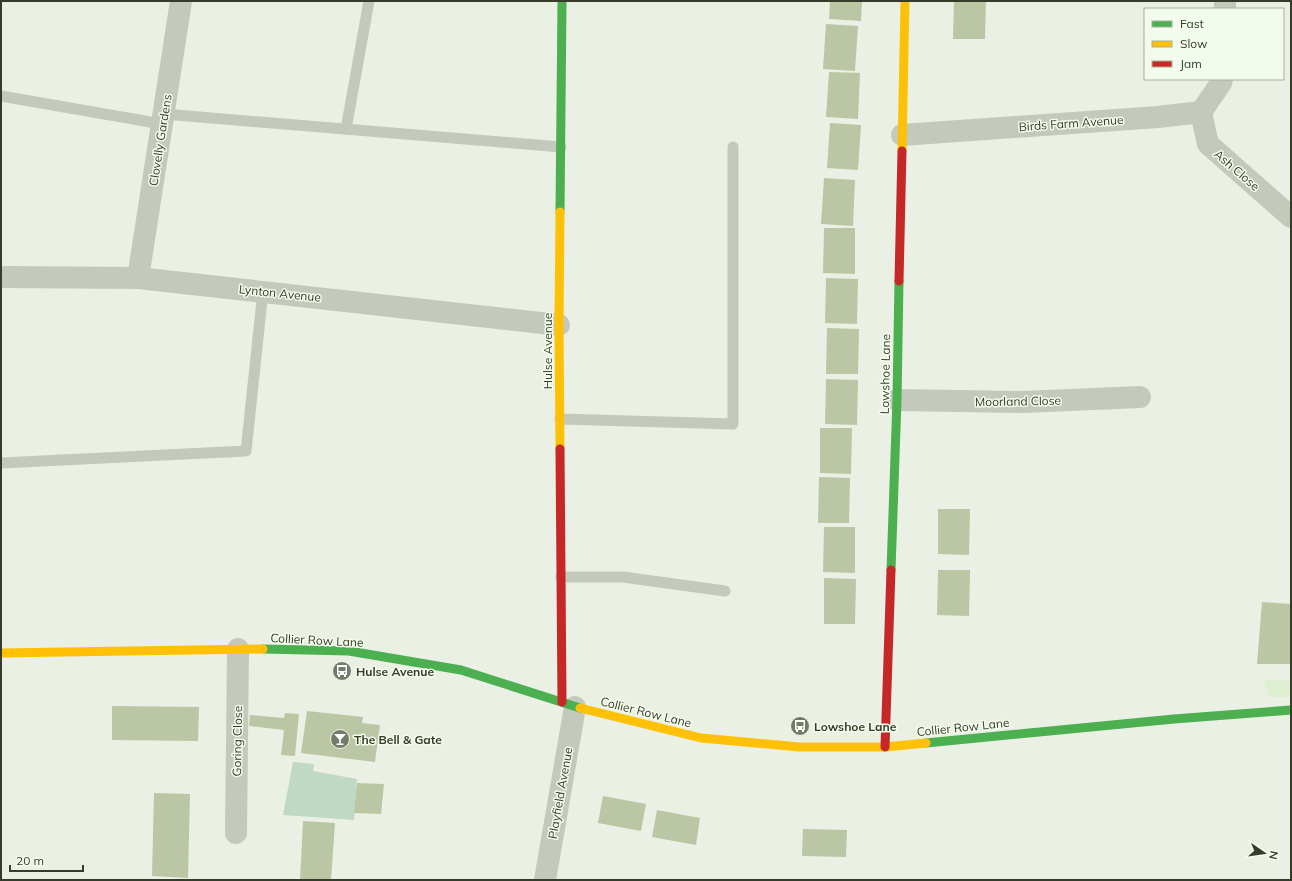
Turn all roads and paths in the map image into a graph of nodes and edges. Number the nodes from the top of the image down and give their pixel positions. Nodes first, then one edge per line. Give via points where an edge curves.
1 (181, 1) edge
2 (369, 1) edge
3 (562, 1) edge
4 (905, 1) edge
5 (1222, 80) edge
6 (1, 96) edge
7 (1201, 112) junction
8 (163, 119) junction
9 (346, 129) junction
10 (902, 135) junction
11 (561, 147) junction
12 (733, 147) dead end
13 (1291, 217) edge
14 (1, 277) edge
15 (138, 278) junction
16 (263, 291) junction
17 (559, 325) junction
18 (1140, 397) dead end
19 (897, 400) junction
20 (560, 419) junction
21 (1, 463) edge
22 (560, 577) junction
23 (725, 591) dead end
24 (238, 649) junction
25 (1, 653) edge
26 (568, 704) junction
27 (1291, 710) edge
28 (885, 747) junction
29 (236, 833) dead end
30 (545, 880) edge

1 - 8 street, Clovelly Gardens
2 - 9 lane
3 - 11 street, Hulse Avenue
4 - 10 street, Lowshoe Lane
5 - 7 street
6 - 8 lane
7 - 10 street, Birds Farm Avenue
7 - 13 street, Ash Close via 1208,144
8 - 9 lane
8 - 15 street, Clovelly Gardens
9 - 11 lane
10 - 19 street, Lowshoe Lane
11 - 17 street, Hulse Avenue
12 - 20 lane via 733,424
14 - 15 street, Lynton Avenue
15 - 16 street, Lynton Avenue
16 - 17 street, Lynton Avenue
16 - 21 lane via 246,451
17 - 20 street, Hulse Avenue
18 - 19 street, Moorland Close via 1024,402
19 - 28 street, Lowshoe Lane
20 - 22 street, Hulse Avenue
22 - 23 lane via 623,577
22 - 26 street, Hulse Avenue
24 - 25 street, Collier Row Lane
24 - 26 street, Collier Row Lane via 349,651 461,670
24 - 29 street, Goring Close
26 - 28 street, Collier Row Lane via 701,738 799,747
26 - 30 street, Playfield Avenue
27 - 28 street, Collier Row Lane

